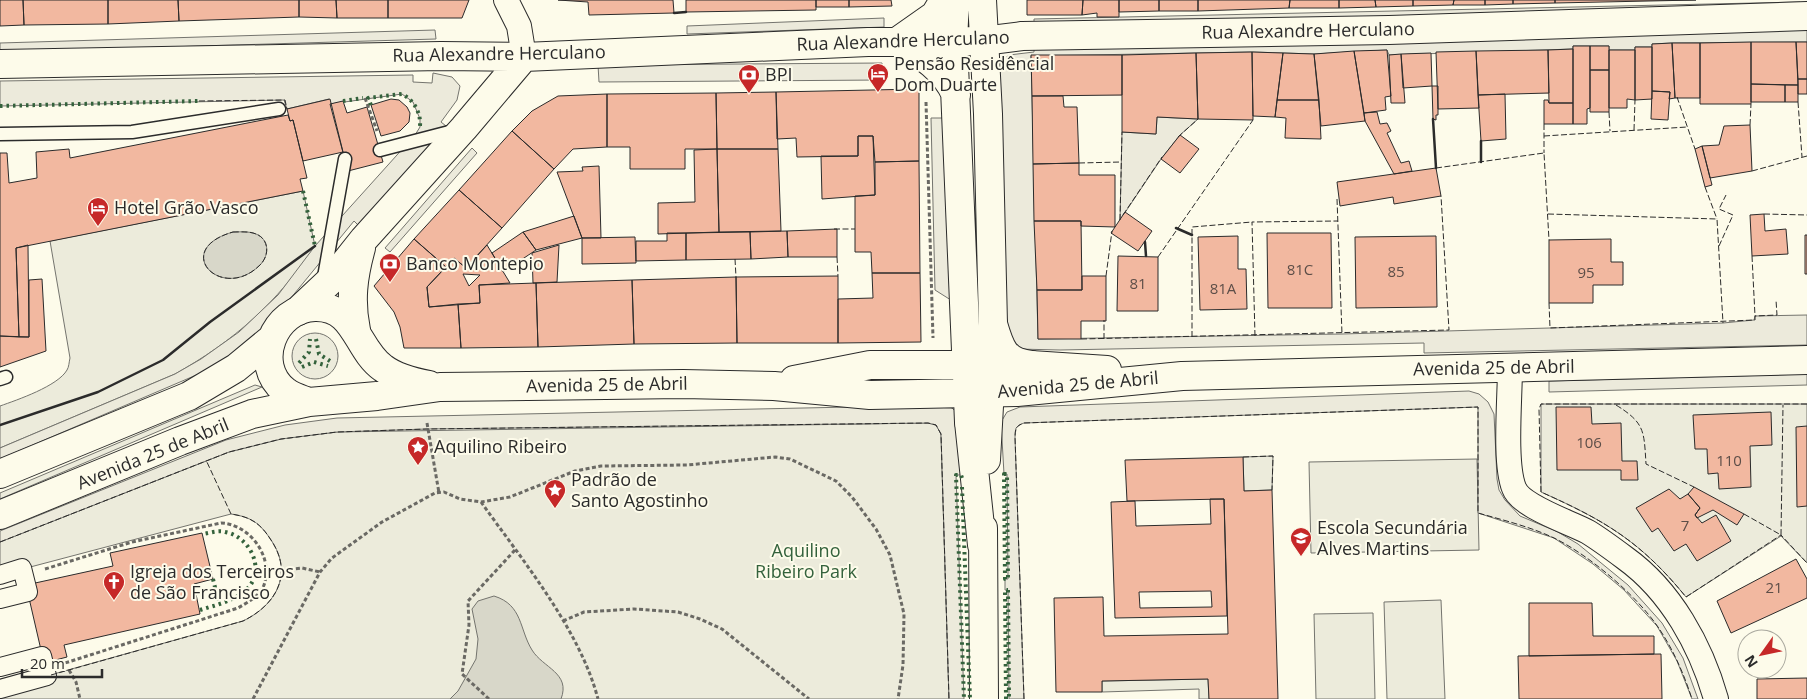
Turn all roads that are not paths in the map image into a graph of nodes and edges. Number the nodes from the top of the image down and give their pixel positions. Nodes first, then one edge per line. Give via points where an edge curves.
1 (506, 0) edge
2 (944, 0) edge
3 (955, 0) edge
4 (982, 0) edge
5 (1807, 16) edge
6 (953, 40) junction
7 (898, 41) junction
8 (983, 41) junction
9 (524, 57) junction
10 (0, 64) edge
11 (956, 95) junction
12 (279, 109) dead end
13 (464, 128) junction
14 (0, 134) edge
15 (381, 150) road end
16 (345, 159) dead end
17 (990, 226) junction
18 (364, 239) junction
19 (307, 303) junction
20 (993, 324) junction
21 (358, 333) junction
22 (270, 340) junction
23 (1807, 360) edge
24 (1031, 365) junction
25 (1510, 367) junction
26 (976, 375) junction
27 (1182, 376) junction
28 (774, 386) junction
29 (440, 387) junction
30 (1017, 392) junction
31 (316, 402) junction
32 (978, 423) junction
33 (0, 474) edge
34 (0, 516) edge
35 (0, 574) edge
36 (0, 599) edge
37 (0, 667) edge
38 (0, 689) edge
39 (984, 699) edge
40 (1716, 699) edge

1 - 9 street via 519,26
2 - 7 main road via 935,15
3 - 6 main road
4 - 8 main road
5 - 8 main road, Rua Alexandre Herculano via 1389,30 1022,36
6 - 7 main road, Rua Alexandre Herculano
6 - 8 main road, Rua Alexandre Herculano
6 - 11 main road
6 - 17 main road via 964,52 975,82 977,171
7 - 9 main road, Rua Alexandre Herculano
7 - 11 main road via 938,68
8 - 17 main road
9 - 10 main road, Rua Alexandre Herculano
9 - 13 main road
11 - 26 main road via 959,173 971,238 977,332
12 - 14 lane via 132,132
13 - 15 lane
13 - 18 main road
16 - 19 lane via 327,268
17 - 20 main road
18 - 19 main road via 333,278
18 - 21 main road via 353,275 352,312
19 - 21 main road, Avenida 25 de Abril via 342,314
19 - 22 main road, Avenida 25 de Abril via 281,322
20 - 24 main road via 1006,356 1017,364
20 - 26 main road
21 - 29 main road, Avenida 25 de Abril via 368,353 382,368 409,381
21 - 31 main road, Avenida 25 de Abril via 363,358 358,378 337,398
22 - 31 main road via 270,368 284,391 296,398
22 - 33 main road, Avenida 25 de Abril via 236,368 190,396
23 - 25 main road, Avenida 25 de Abril
24 - 26 main road, Avenida 25 de Abril
24 - 27 main road, Avenida 25 de Abril
25 - 27 main road, Avenida 25 de Abril
25 - 40 street via 1510,471 1514,490 1524,500 1588,532 1627,559 1662,593 1687,628 1709,675
26 - 28 main road, Avenida 25 de Abril via 870,395
26 - 28 main road, Avenida 25 de Abril via 930,365 870,365
26 - 30 main road, Avenida 25 de Abril
26 - 32 main road
26 - 32 main road via 958,400
27 - 30 main road, Avenida 25 de Abril
28 - 29 main road, Avenida 25 de Abril
29 - 31 main road, Avenida 25 de Abril
30 - 32 main road via 997,401
31 - 34 main road, Avenida 25 de Abril via 279,407 222,425
32 - 39 main road
35 - 36 street via 22,568 28,592
37 - 38 street via 42,656 48,676

